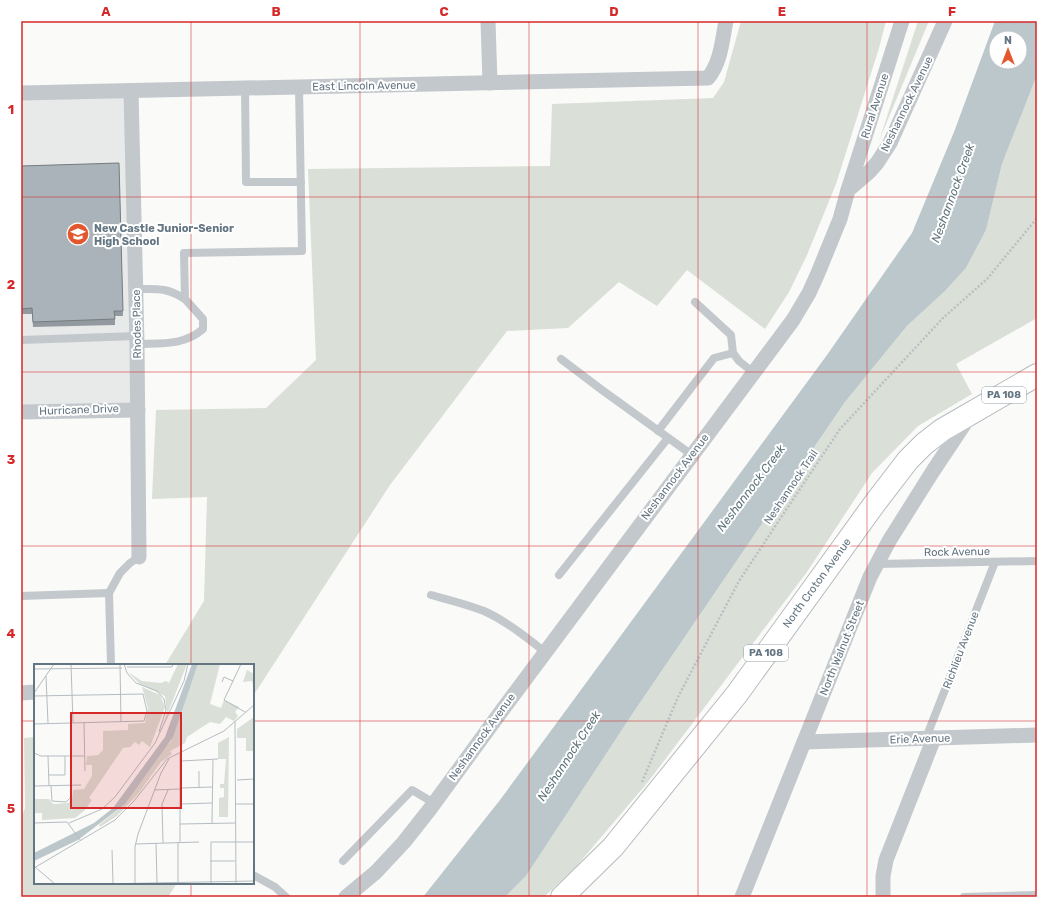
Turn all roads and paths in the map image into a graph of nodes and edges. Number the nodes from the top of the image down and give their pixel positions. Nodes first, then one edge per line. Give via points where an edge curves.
1 (488, 21) edge
2 (726, 21) edge
3 (902, 21) edge
4 (945, 21) edge
5 (490, 83) junction
6 (299, 87) junction
7 (245, 88) junction
8 (131, 91) junction
9 (21, 93) edge
10 (301, 182) junction
11 (848, 190) junction
12 (1037, 218) edge
13 (136, 289) junction
14 (185, 299) junction
15 (695, 302) dead end
16 (21, 340) edge
17 (137, 340) junction
18 (733, 353) junction
19 (561, 359) dead end
20 (754, 373) junction
21 (1037, 375) edge
22 (138, 410) junction
23 (21, 412) edge
24 (970, 414) junction
25 (658, 431) junction
26 (668, 438) junction
27 (692, 455) junction
28 (139, 557) joint
29 (1037, 561) edge
30 (995, 562) junction
31 (877, 564) junction
32 (559, 575) dead end
33 (109, 593) junction
34 (431, 595) dead end
35 (21, 596) edge
36 (545, 652) junction
37 (111, 664) edge
38 (34, 692) edge
39 (21, 693) edge
40 (1037, 735) edge
41 (930, 738) junction
42 (804, 742) junction
43 (640, 786) dead end
44 (434, 803) junction
45 (343, 861) dead end
46 (254, 876) edge
47 (1037, 895) edge
48 (286, 897) edge
49 (346, 897) edge
50 (562, 897) edge
51 (742, 897) edge
52 (883, 897) edge
53 (966, 897) edge

1 - 5 street
2 - 5 street, East Lincoln Avenue via 719,56 708,78
3 - 11 street, Rural Avenue
4 - 11 street, Neshannock Avenue via 890,143 869,172
5 - 6 street, East Lincoln Avenue
6 - 7 street, East Lincoln Avenue
6 - 10 lane
7 - 8 street, East Lincoln Avenue
7 - 10 lane via 246,182
8 - 9 street, East Lincoln Avenue
8 - 13 street, Rhodes Place
10 - 14 lane via 302,251 184,253
11 - 20 street, Neshannock Avenue via 840,219 809,293 793,320
12 - 43 path, Neshannock Trail via 987,279 943,318 840,429 739,581 678,697
13 - 14 lane via 164,289
13 - 17 street, Rhodes Place
14 - 17 lane via 203,319 203,329 187,340 177,342
15 - 18 lane via 732,335
16 - 17 lane
17 - 22 street, Rhodes Place
18 - 20 lane
18 - 25 lane via 714,358
19 - 25 lane
20 - 27 street, Neshannock Avenue
21 - 24 main road, North Croton Avenue / PA 108
22 - 23 street, Hurricane Drive
22 - 28 street, Rhodes Place
24 - 31 street, North Walnut Street
24 - 50 main road, North Croton Avenue / PA 108 via 942,430 908,460 737,694 612,847
25 - 26 lane
26 - 27 lane
26 - 32 lane
27 - 36 street, Neshannock Avenue
28 - 33 lane via 120,573
29 - 30 lane, Rock Avenue
30 - 31 lane, Rock Avenue
30 - 41 lane, Richlieu Avenue
31 - 42 street, North Walnut Street
33 - 35 lane
33 - 37 lane
34 - 36 lane via 485,612 504,622
36 - 44 street, Neshannock Avenue
38 - 39 street
40 - 41 street, Erie Avenue
41 - 42 street, Erie Avenue
41 - 52 street, Richlieu Avenue via 886,860
42 - 51 street, North Walnut Street
44 - 45 lane via 412,790
44 - 49 street, Neshannock Avenue via 404,842 376,872
46 - 48 lane via 275,887
47 - 53 lane

